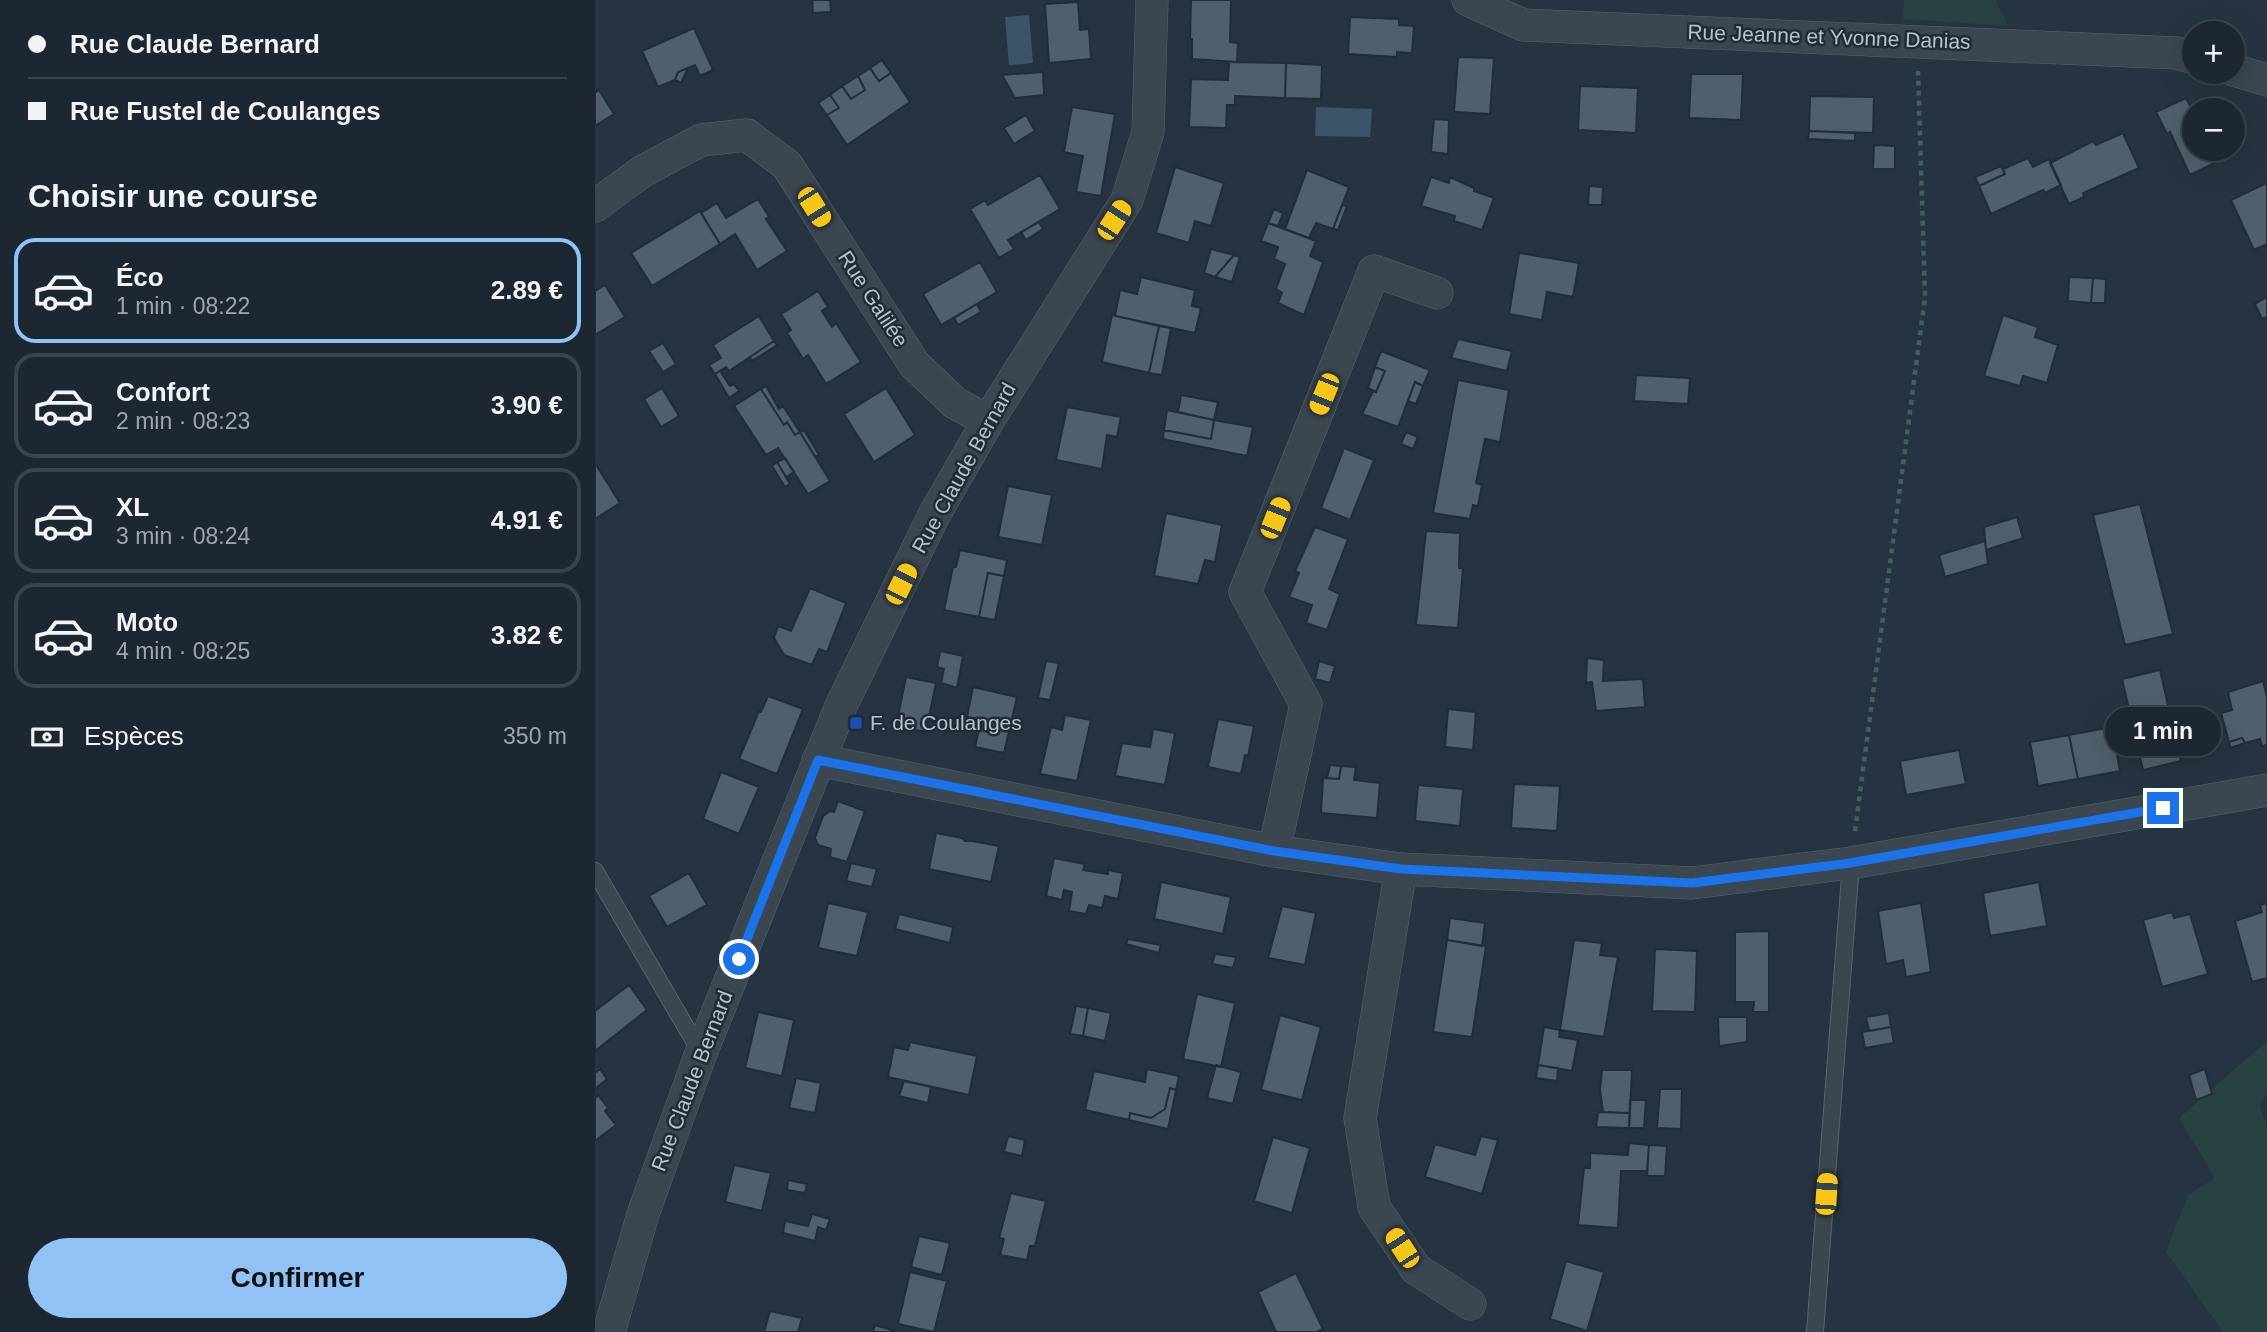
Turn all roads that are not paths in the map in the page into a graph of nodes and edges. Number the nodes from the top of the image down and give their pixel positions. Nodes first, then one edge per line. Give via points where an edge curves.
1 (1152, 0) edge
2 (1468, 0) edge
3 (2182, 54) edge
4 (2245, 74) edge
5 (2267, 80) edge
6 (595, 206) edge
7 (1437, 293) dead end
8 (988, 421) junction
9 (818, 760) junction
10 (2267, 790) edge
11 (1274, 851) junction
12 (1850, 863) junction
13 (1401, 869) junction
14 (595, 871) edge
15 (701, 1053) junction
16 (1470, 1304) dead end
17 (610, 1332) edge
18 (1815, 1332) edge

1 - 8 street, Rue Claude Bernard via 1149,132 1127,200
2 - 3 street, Rue Jeanne et Yvonne Danias via 1523,25
4 - 5 street
6 - 8 street, Rue Galilée via 643,171 701,139 747,135 787,165 914,364 955,404
7 - 11 street via 1374,271 1245,592 1306,704
8 - 9 street, Rue Claude Bernard via 933,517
9 - 11 street
9 - 15 street, Rue Claude Bernard
10 - 12 street
11 - 13 street
12 - 13 street via 1692,883
12 - 18 lane
13 - 16 street via 1360,1118 1374,1207 1416,1269
14 - 15 lane
15 - 17 street, Rue Claude Bernard via 643,1213

